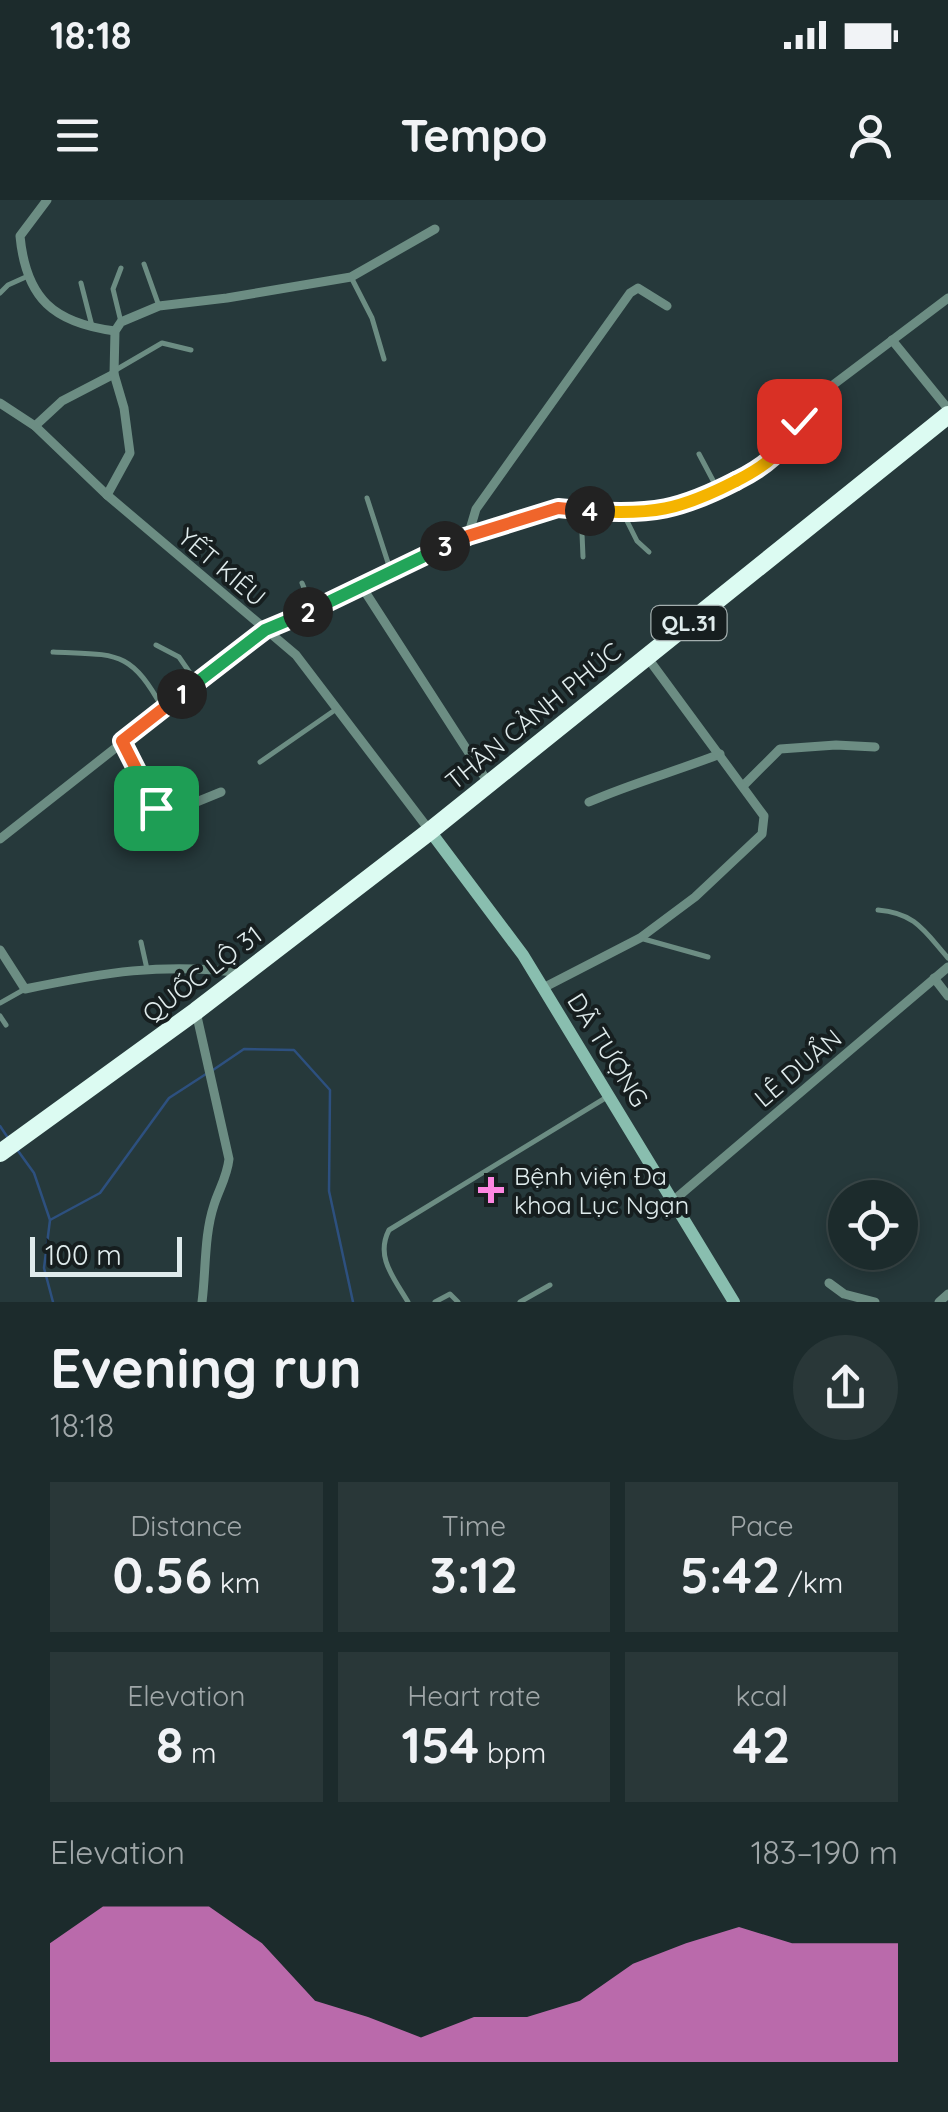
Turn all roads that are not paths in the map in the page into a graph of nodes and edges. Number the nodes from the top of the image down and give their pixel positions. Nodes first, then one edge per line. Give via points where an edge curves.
1 (47, 200) edge
2 (435, 230) dead end
3 (144, 264) dead end
4 (121, 268) dead end
5 (30, 274) junction
6 (352, 277) junction
7 (81, 283) dead end
8 (0, 293) edge
9 (948, 298) edge
10 (159, 306) junction
11 (667, 306) dead end
12 (92, 326) junction
13 (118, 326) junction
14 (892, 340) junction
15 (191, 350) dead end
16 (384, 359) dead end
17 (114, 373) junction
18 (0, 403) edge
19 (948, 412) edge
20 (35, 426) junction
21 (699, 454) dead end
22 (718, 490) junction
23 (106, 495) junction
24 (367, 498) dead end
25 (581, 510) junction
26 (623, 513) junction
27 (468, 536) junction
28 (649, 552) dead end
29 (584, 557) dead end
30 (390, 572) junction
31 (302, 582) dead end
32 (362, 588) junction
33 (313, 610) junction
34 (265, 630) junction
35 (156, 645) dead end
36 (53, 652) dead end
37 (648, 657) junction
38 (197, 683) junction
39 (338, 708) junction
40 (163, 710) junction
41 (122, 741) junction
42 (875, 747) dead end
43 (720, 754) junction
44 (260, 762) dead end
45 (489, 784) junction
46 (744, 785) junction
47 (220, 792) dead end
48 (589, 802) dead end
49 (430, 831) junction
50 (0, 839) edge
51 (878, 910) dead end
52 (640, 938) junction
53 (141, 942) dead end
54 (0, 950) edge
55 (708, 957) dead end
56 (948, 958) edge
57 (948, 966) edge
58 (147, 969) junction
59 (246, 973) junction
60 (934, 978) junction
61 (543, 988) junction
62 (24, 989) junction
63 (948, 996) edge
64 (0, 1003) edge
65 (196, 1011) junction
66 (0, 1016) edge
67 (6, 1025) dead end
68 (610, 1096) junction
69 (0, 1153) edge
70 (674, 1200) junction
71 (828, 1283) dead end
72 (550, 1286) dead end
73 (948, 1294) edge
74 (202, 1302) edge
75 (408, 1302) edge
76 (435, 1302) edge
77 (458, 1302) edge
78 (520, 1302) edge
79 (734, 1302) edge
80 (875, 1302) edge
81 (940, 1302) edge

1 - 5 street via 20,236
2 - 6 street
3 - 10 lane
4 - 13 lane via 113,289
5 - 8 lane
5 - 12 street via 42,303
6 - 10 street
6 - 16 lane
7 - 12 lane
9 - 14 street
10 - 13 street
11 - 27 street via 644,289 630,294 476,508
12 - 13 street
13 - 17 street
14 - 19 street
14 - 22 street via 817,397 770,462
15 - 17 lane via 162,343
17 - 20 street via 62,401
17 - 23 street via 130,454
18 - 20 street, YẾT KIÊU
19 - 37 highway, THÂN CẢNH PHÚC / QL.31
20 - 23 street, YẾT KIÊU
21 - 22 lane
22 - 26 street via 674,508
23 - 34 street, YẾT KIÊU
24 - 30 lane
25 - 26 street
25 - 27 street via 558,508
25 - 29 lane
26 - 28 lane
27 - 30 street
30 - 32 street
31 - 33 lane
32 - 33 street
32 - 45 street
33 - 34 street
34 - 38 street
34 - 39 street, YẾT KIÊU via 296,655
35 - 38 lane via 179,657
36 - 40 lane via 128,662
37 - 43 street
37 - 45 highway, THÂN CẢNH PHÚC / QL.31
38 - 40 street
39 - 44 lane
39 - 49 street, YẾT KIÊU
40 - 41 street
41 - 47 street via 158,811 172,812
41 - 50 street
42 - 46 street via 780,750
43 - 46 street
43 - 48 street
45 - 49 highway, THÂN CẢNH PHÚC / QL.31
46 - 52 street via 764,816 762,834
49 - 59 highway, QUỐC LỘ 31 / QL.31
49 - 61 street, DÃ TƯỢNG
51 - 56 lane via 912,918
52 - 55 lane
52 - 61 street
53 - 58 lane
54 - 62 street
57 - 60 street, LÊ DUẨN
58 - 59 street
58 - 62 street
59 - 65 highway, QUỐC LỘ 31 / QL.31
60 - 63 street
60 - 70 street, LÊ DUẨN
61 - 68 street, DÃ TƯỢNG
62 - 64 lane
65 - 69 highway, QUỐC LỘ 31 / QL.31
65 - 74 street via 229,1160 209,1228
66 - 67 lane
68 - 70 street, DÃ TƯỢNG
68 - 75 lane via 389,1230 384,1261
70 - 79 street, DÃ TƯỢNG
71 - 80 street
72 - 78 lane
73 - 81 street
76 - 77 lane via 450,1294

